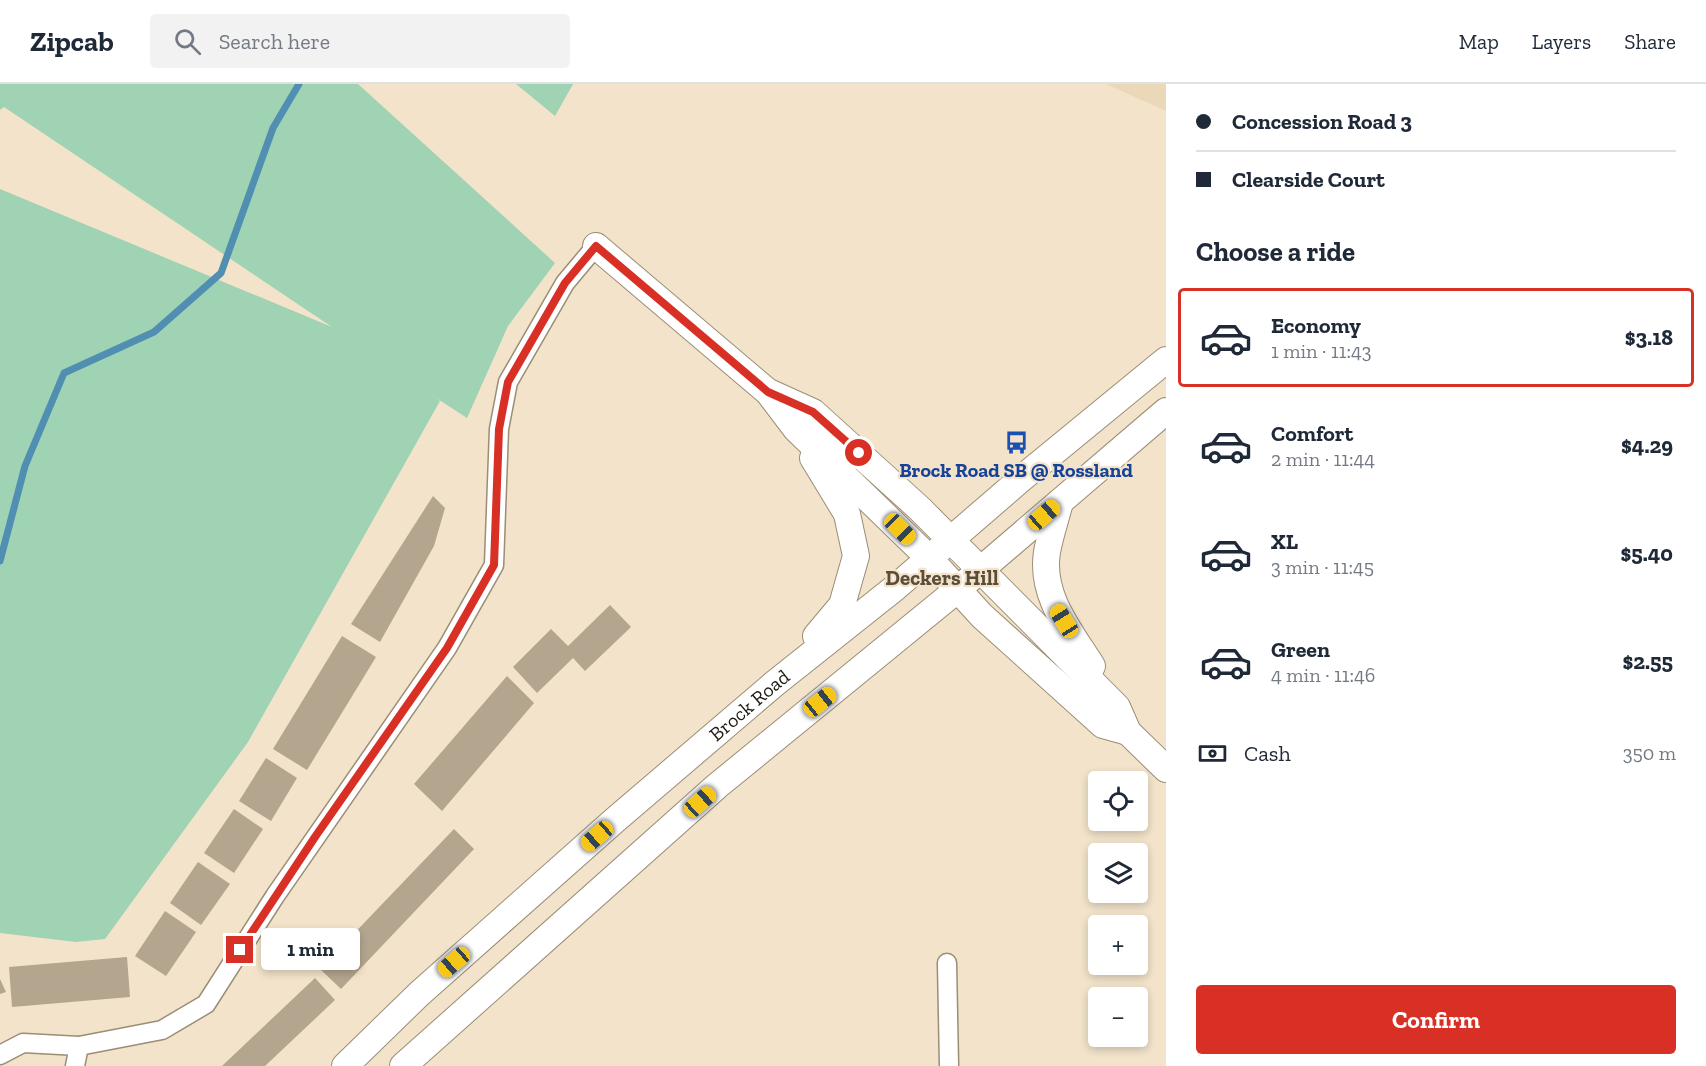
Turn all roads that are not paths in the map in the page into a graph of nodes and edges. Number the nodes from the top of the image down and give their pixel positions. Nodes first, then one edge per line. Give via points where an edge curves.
1 (596, 246) joint
2 (1166, 360) edge
3 (768, 392) junction
4 (1166, 411) edge
5 (796, 429) junction
6 (1060, 502) junction
7 (951, 539) junction
8 (929, 558) junction
9 (981, 569) junction
10 (957, 590) junction
11 (774, 684) junction
12 (1117, 707) junction
13 (1128, 732) junction
14 (1166, 769) edge
15 (947, 963) dead end
16 (79, 1046) junction
17 (0, 1055) edge
18 (75, 1066) edge
19 (345, 1066) edge
20 (403, 1066) edge
21 (949, 1066) edge

1 - 3 main road
1 - 16 street via 565,283 508,382 499,429 494,565 447,648 281,886 206,1004 162,1030
2 - 7 main road, Brock Road
3 - 5 main road
3 - 7 main road via 813,412
4 - 6 main road
5 - 8 main road
5 - 11 main road via 847,514 856,556 842,605
6 - 9 main road
6 - 12 main road via 1047,553 1047,580 1053,603
7 - 8 main road, Brock Road
7 - 9 main road
8 - 10 main road
8 - 11 main road, Brock Road
9 - 10 main road
9 - 12 main road
10 - 13 main road via 1103,725
10 - 20 main road via 717,786
11 - 19 main road, Brock Road via 419,994
12 - 13 main road
13 - 14 main road
15 - 21 street
16 - 17 street via 23,1043
16 - 18 street

